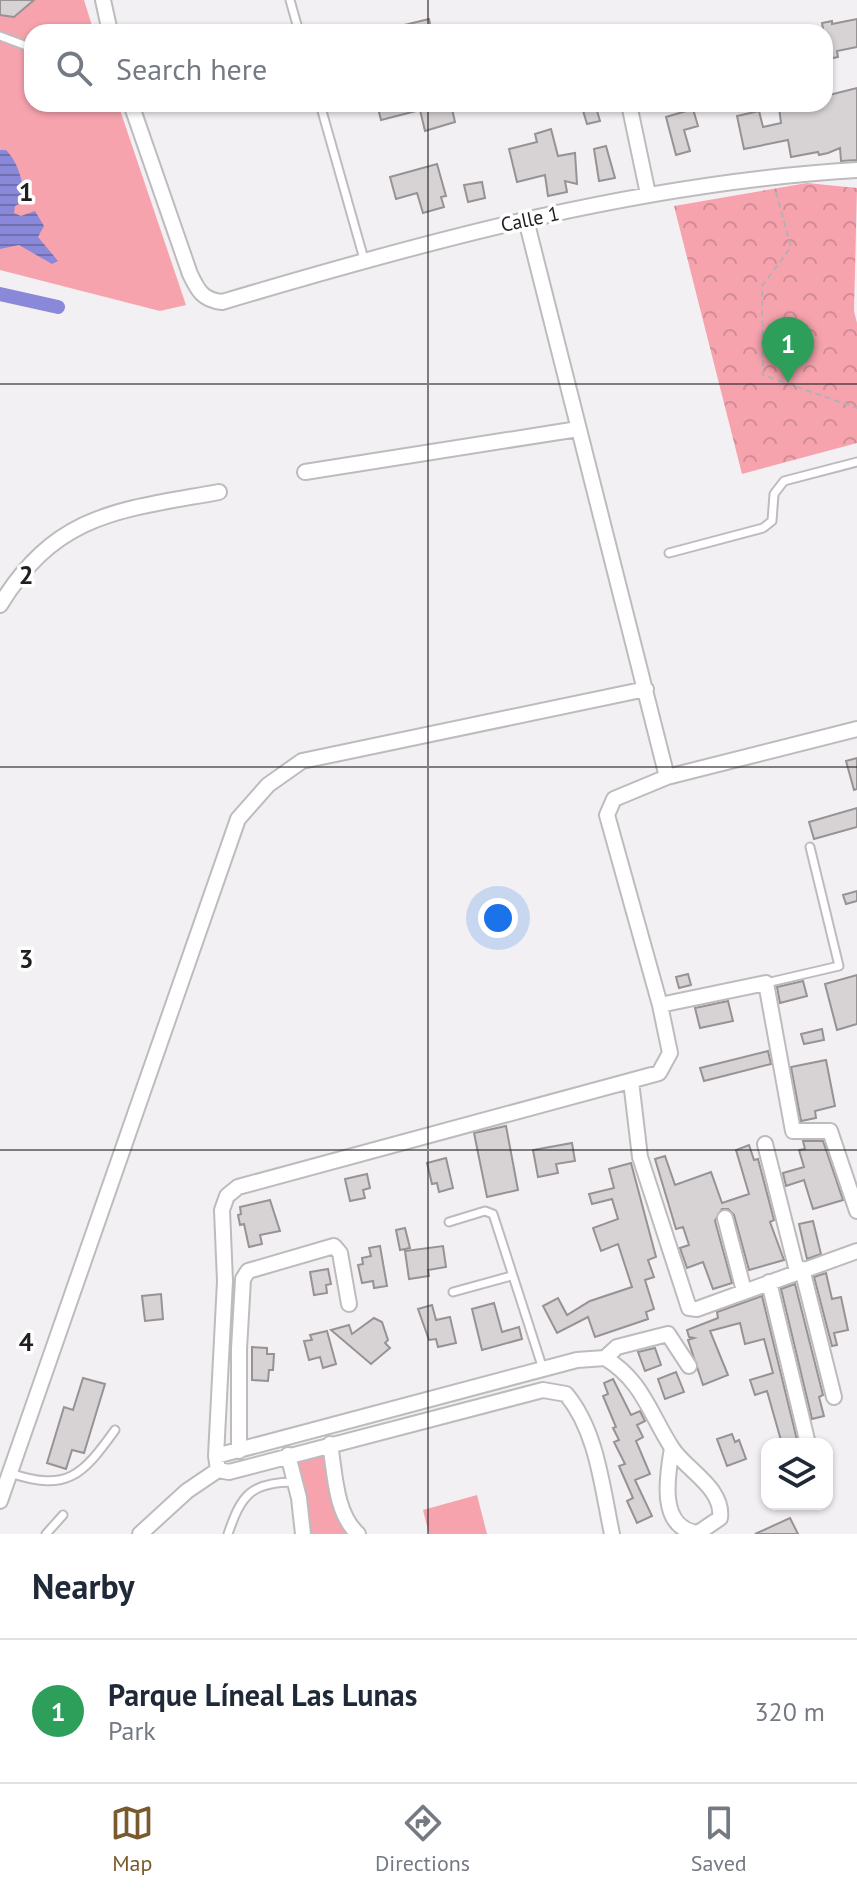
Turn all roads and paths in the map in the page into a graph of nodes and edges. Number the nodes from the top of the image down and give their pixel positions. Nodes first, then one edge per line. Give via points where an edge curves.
1 (103, 0) edge
2 (290, 0) edge
3 (108, 24) edge
4 (297, 24) edge
5 (0, 36) edge
6 (24, 45) edge
7 (134, 112) edge
8 (322, 112) edge
9 (631, 112) edge
10 (857, 170) edge
11 (771, 175) junction
12 (648, 194) junction
13 (526, 220) junction
14 (364, 259) junction
15 (857, 408) edge
16 (578, 429) junction
17 (857, 462) edge
18 (305, 472) dead end
19 (219, 492) dead end
20 (669, 553) dead end
21 (0, 605) edge
22 (646, 689) junction
23 (857, 729) edge
24 (667, 777) junction
25 (810, 847) dead end
26 (766, 983) junction
27 (660, 1005) junction
28 (631, 1081) junction
29 (765, 1144) dead end
30 (857, 1211) edge
31 (725, 1218) dead end
32 (449, 1222) dead end
33 (857, 1251) edge
34 (800, 1270) junction
35 (511, 1276) junction
36 (769, 1282) junction
37 (744, 1291) junction
38 (453, 1292) dead end
39 (349, 1304) dead end
40 (605, 1358) junction
41 (689, 1366) dead end
42 (543, 1370) junction
43 (834, 1397) dead end
44 (115, 1430) dead end
45 (807, 1438) edge
46 (330, 1444) junction
47 (672, 1448) junction
48 (239, 1451) junction
49 (288, 1455) junction
50 (217, 1463) junction
51 (10, 1473) junction
52 (296, 1482) junction
53 (0, 1501) edge
54 (63, 1515) dead end
55 (46, 1534) edge
56 (140, 1534) edge
57 (228, 1534) edge
58 (303, 1534) edge
59 (358, 1534) edge
60 (612, 1534) edge

1 - 3 street
2 - 4 lane
5 - 6 lane
7 - 14 street, Calle 1 via 190,274 198,292 211,301
8 - 14 lane
9 - 12 street
10 - 11 street, Calle 1
11 - 12 street, Calle 1
11 - 15 path via 791,247 762,286 763,375
12 - 13 street, Calle 1
13 - 14 street, Calle 1
13 - 16 street
16 - 18 street
16 - 22 street
17 - 20 lane via 784,481 774,494 772,521 763,528
19 - 21 street via 114,512 79,525 19,573
22 - 24 street
22 - 51 street via 302,761 268,785 238,819
23 - 24 street
24 - 27 street via 614,799 607,815
25 - 26 lane via 839,966
26 - 27 street
26 - 30 street via 793,1131 830,1131
27 - 28 street via 670,1053 659,1073
28 - 37 street via 640,1157 689,1308
28 - 50 street via 253,1183 227,1196 222,1210 225,1281
29 - 34 street
31 - 37 street
32 - 35 lane via 485,1211 493,1214
33 - 34 street
34 - 36 street
34 - 43 street
35 - 38 lane
35 - 42 lane
36 - 37 street
36 - 45 street
39 - 48 street via 340,1253 334,1246 248,1271 243,1279 239,1349
40 - 41 street via 617,1347 668,1334
40 - 42 street
40 - 47 street via 645,1396
42 - 48 street
44 - 51 lane via 92,1462 70,1478 41,1484
46 - 49 street
46 - 59 street via 342,1510
46 - 60 street via 543,1390 566,1394 581,1411
47 - 47 street via 671,1514 678,1525 698,1533 720,1518 721,1508
48 - 50 street
49 - 50 street via 229,1472
49 - 52 street
50 - 56 street
51 - 53 street
52 - 57 lane via 248,1492 238,1503
52 - 58 street
54 - 55 lane

